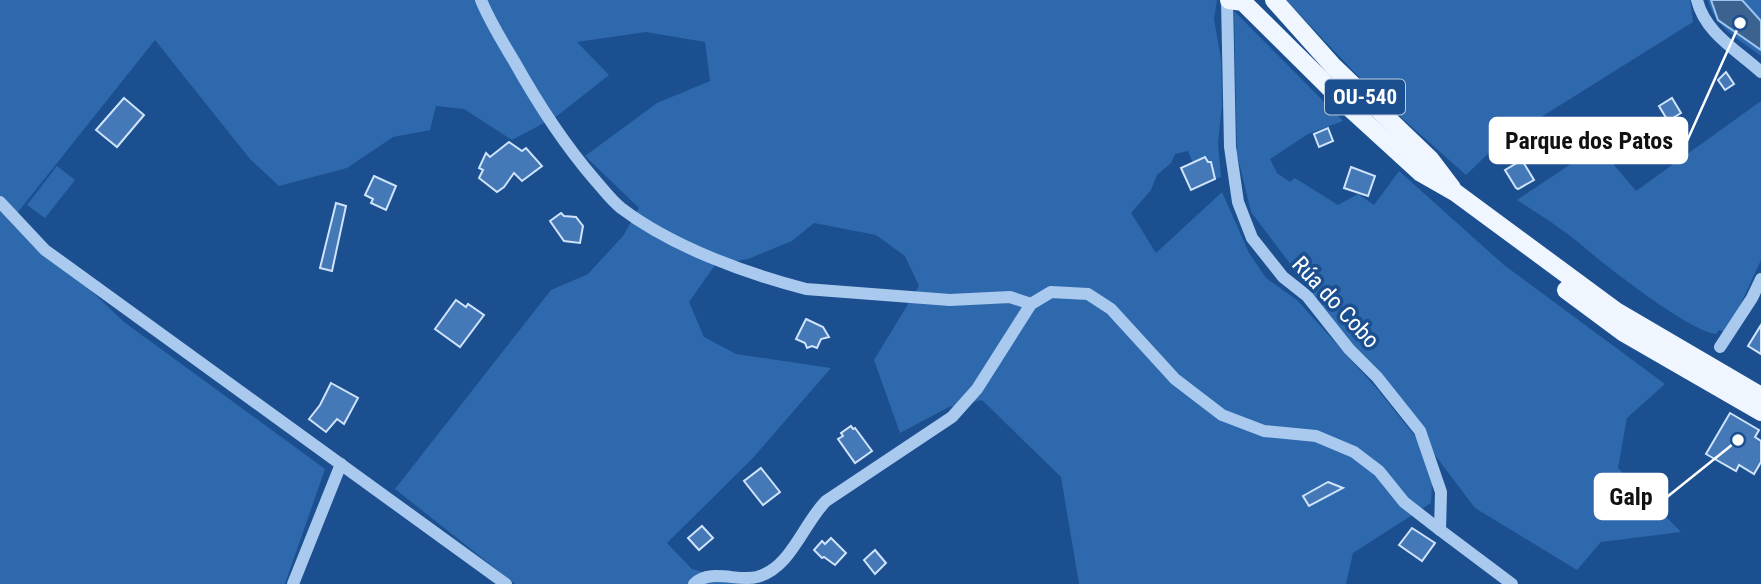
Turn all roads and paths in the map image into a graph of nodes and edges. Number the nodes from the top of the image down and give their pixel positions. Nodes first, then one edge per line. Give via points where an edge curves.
1 (481, 0) edge
2 (1228, 0) edge
3 (1252, 0) edge
4 (1262, 0) edge
5 (1274, 0) edge
6 (1697, 0) edge
7 (1287, 44) junction
8 (1333, 66) junction
9 (1761, 72) edge
10 (1456, 193) junction
11 (0, 202) edge
12 (1552, 266) junction
13 (1761, 279) edge
14 (1031, 304) junction
15 (1720, 347) dead end
16 (1761, 397) edge
17 (1761, 412) edge
18 (341, 464) junction
19 (1440, 530) junction
20 (293, 584) edge
21 (506, 584) edge
22 (694, 584) edge
23 (1512, 584) edge

1 - 14 street via 567,148 618,206 684,247 806,289 950,300 1010,296
2 - 7 main road via 1243,2
2 - 19 street, Rúa do Cobo via 1230,147 1238,202 1252,238 1420,431 1441,492
3 - 7 main road, OU-540
4 - 8 main road via 1305,46
5 - 8 main road, OU-540
6 - 9 street via 1701,15 1715,33
7 - 10 main road, OU-540 via 1420,173
8 - 10 main road, OU-540 via 1430,159
10 - 12 main road, OU-540
11 - 18 street via 46,250
12 - 16 main road, OU-540 via 1616,311
12 - 17 main road via 1564,288 1624,333
13 - 15 street
14 - 19 street via 1051,292 1088,293 1111,309 1175,379 1222,415 1264,431 1316,436 1354,452
14 - 22 street via 968,401 952,417 826,501 771,571 748,579 711,576
18 - 20 street
18 - 21 street
19 - 23 street

